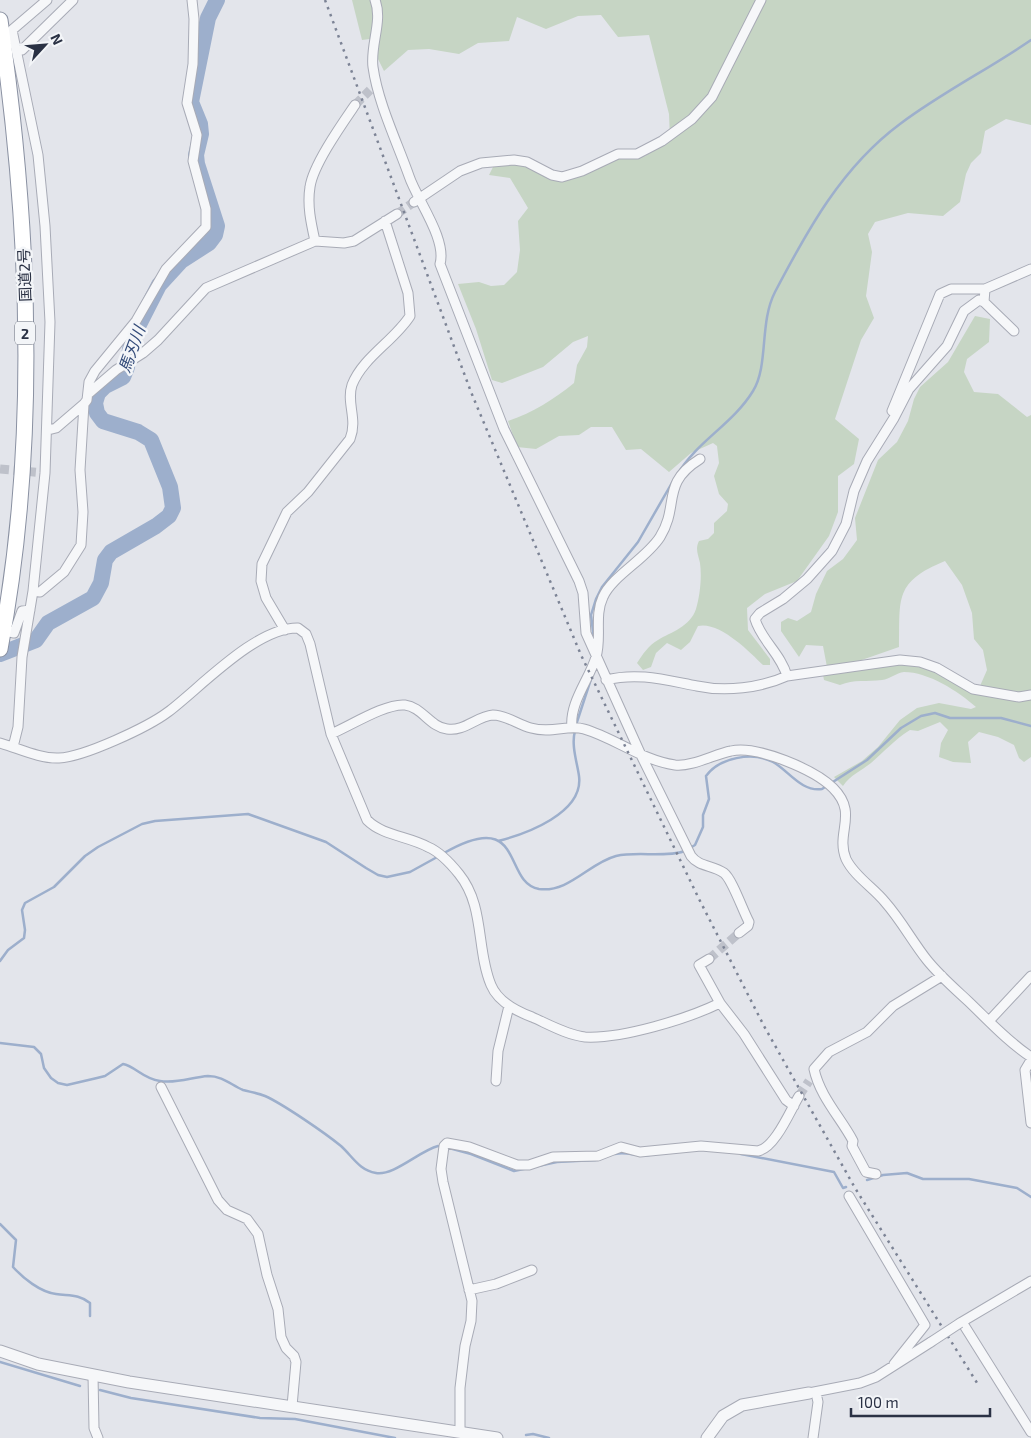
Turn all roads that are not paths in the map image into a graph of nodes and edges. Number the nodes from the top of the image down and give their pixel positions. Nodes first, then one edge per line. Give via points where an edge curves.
1 (47, 0) edge
2 (73, 0) edge
3 (192, 0) edge
4 (375, 0) edge
5 (761, 0) edge
6 (0, 20) edge
7 (22, 50) dead end
8 (355, 105) tunnel mouth
9 (416, 200) junction
10 (397, 214) tunnel mouth
11 (385, 222) junction
12 (315, 241) junction
13 (1031, 269) edge
14 (984, 289) junction
15 (984, 302) junction
16 (1014, 331) dead end
17 (88, 394) junction
18 (84, 404) junction
19 (48, 430) junction
20 (885, 433) junction
21 (700, 459) dead end
22 (33, 591) junction
23 (30, 610) junction
24 (285, 630) junction
25 (1, 631) edge
26 (0, 648) edge
27 (596, 657) junction
28 (787, 676) junction
29 (606, 680) junction
30 (1031, 695) edge
31 (572, 728) junction
32 (331, 734) junction
33 (0, 743) edge
34 (13, 747) junction
35 (641, 755) junction
36 (739, 933) tunnel mouth
37 (709, 958) tunnel mouth
38 (942, 976) junction
39 (1031, 976) edge
40 (720, 1003) junction
41 (509, 1006) junction
42 (989, 1021) junction
43 (1031, 1058) edge
44 (496, 1081) dead end
45 (161, 1087) dead end
46 (799, 1096) tunnel mouth
47 (794, 1106) junction
48 (1031, 1123) edge
49 (876, 1174) dead end
50 (849, 1196) dead end
51 (532, 1270) dead end
52 (1031, 1281) edge
53 (470, 1290) junction
54 (961, 1323) junction
55 (0, 1351) edge
56 (894, 1364) junction
57 (93, 1375) junction
58 (813, 1393) junction
59 (292, 1406) junction
60 (460, 1432) junction
61 (1031, 1432) edge
62 (98, 1438) edge
63 (496, 1438) edge
64 (707, 1438) edge
65 (813, 1438) edge

1 - 19 street via 12,30 38,155 45,226 50,322
2 - 7 street
3 - 17 street via 193,64 187,103 197,135 193,161 206,209 206,227 166,269 136,321 95,371 89,382
4 - 9 street via 378,19 372,52 374,89
5 - 9 street via 712,97 692,119 662,141 637,154 618,154 562,177 527,162 481,163 460,171
6 - 25 highway, 国道2号 / 2 via 20,192 25,282 24,442 15,545
8 - 12 street via 310,184 309,212
9 - 27 street via 442,251 440,264 504,429 579,582 586,633
10 - 11 street
11 - 12 street via 354,241
11 - 24 street via 408,293 410,316 360,370 352,386 354,428 350,438 308,492 287,512 267,550 261,582 266,598
12 - 17 street via 206,288 158,340
13 - 14 street
14 - 15 street
14 - 20 street via 951,289 940,294 908,367
15 - 16 street
15 - 20 street via 979,300 964,311 946,346 908,389
17 - 18 street
18 - 19 street via 56,428
18 - 22 street via 80,470 81,545 64,572 40,592
19 - 22 street
20 - 28 street via 866,461 854,490 846,524 832,551 807,579 756,619 758,630 784,665
21 - 27 street via 690,466 673,488 668,522 649,552 603,596 598,615
22 - 23 street
23 - 25 street via 22,611 14,633
23 - 34 street
24 - 32 street via 298,628 306,634
24 - 34 street via 244,650 156,720 106,743 59,758
25 - 26 highway, 国道2号 / 2
27 - 29 street
27 - 31 street via 572,712
28 - 29 street via 755,686 716,688 639,676
28 - 30 street via 900,660 937,668 973,689 1019,697
29 - 35 street
31 - 32 street via 550,732 493,716 448,730 438,727 417,709 394,705
31 - 35 street via 584,729
32 - 41 street via 367,820 375,828 435,851 460,875 474,901 481,954 491,987
33 - 34 street
35 - 36 street via 690,856 695,862 729,878 748,922 748,926
35 - 38 street via 677,765 734,750 752,750 784,760 831,786 846,806 843,847 846,859 898,917 914,944
37 - 40 street via 699,966
38 - 42 street
38 - 49 street via 894,1006 867,1032 829,1052 814,1069 812,1079 838,1121 846,1127 866,1172
39 - 42 street
40 - 41 street via 659,1025 584,1037
40 - 47 street via 786,1100
41 - 44 street via 498,1051
42 - 43 street
43 - 48 street via 1025,1070
45 - 59 street via 218,1200 226,1210 247,1219 258,1234 278,1309 281,1337 296,1362
46 - 47 street
47 - 53 street via 772,1142 758,1151 700,1146 640,1152 621,1147 598,1156 553,1157 517,1165 469,1147 447,1143 441,1169 443,1182
50 - 56 street via 925,1325
51 - 53 street
52 - 54 street
53 - 60 street via 472,1310 460,1388
54 - 56 street, bridge
54 - 61 street
55 - 57 street via 38,1364
56 - 58 street via 860,1383
57 - 59 street
57 - 62 street via 94,1428
58 - 64 street via 742,1405 724,1416
58 - 65 street via 818,1402
59 - 60 street
60 - 63 street

